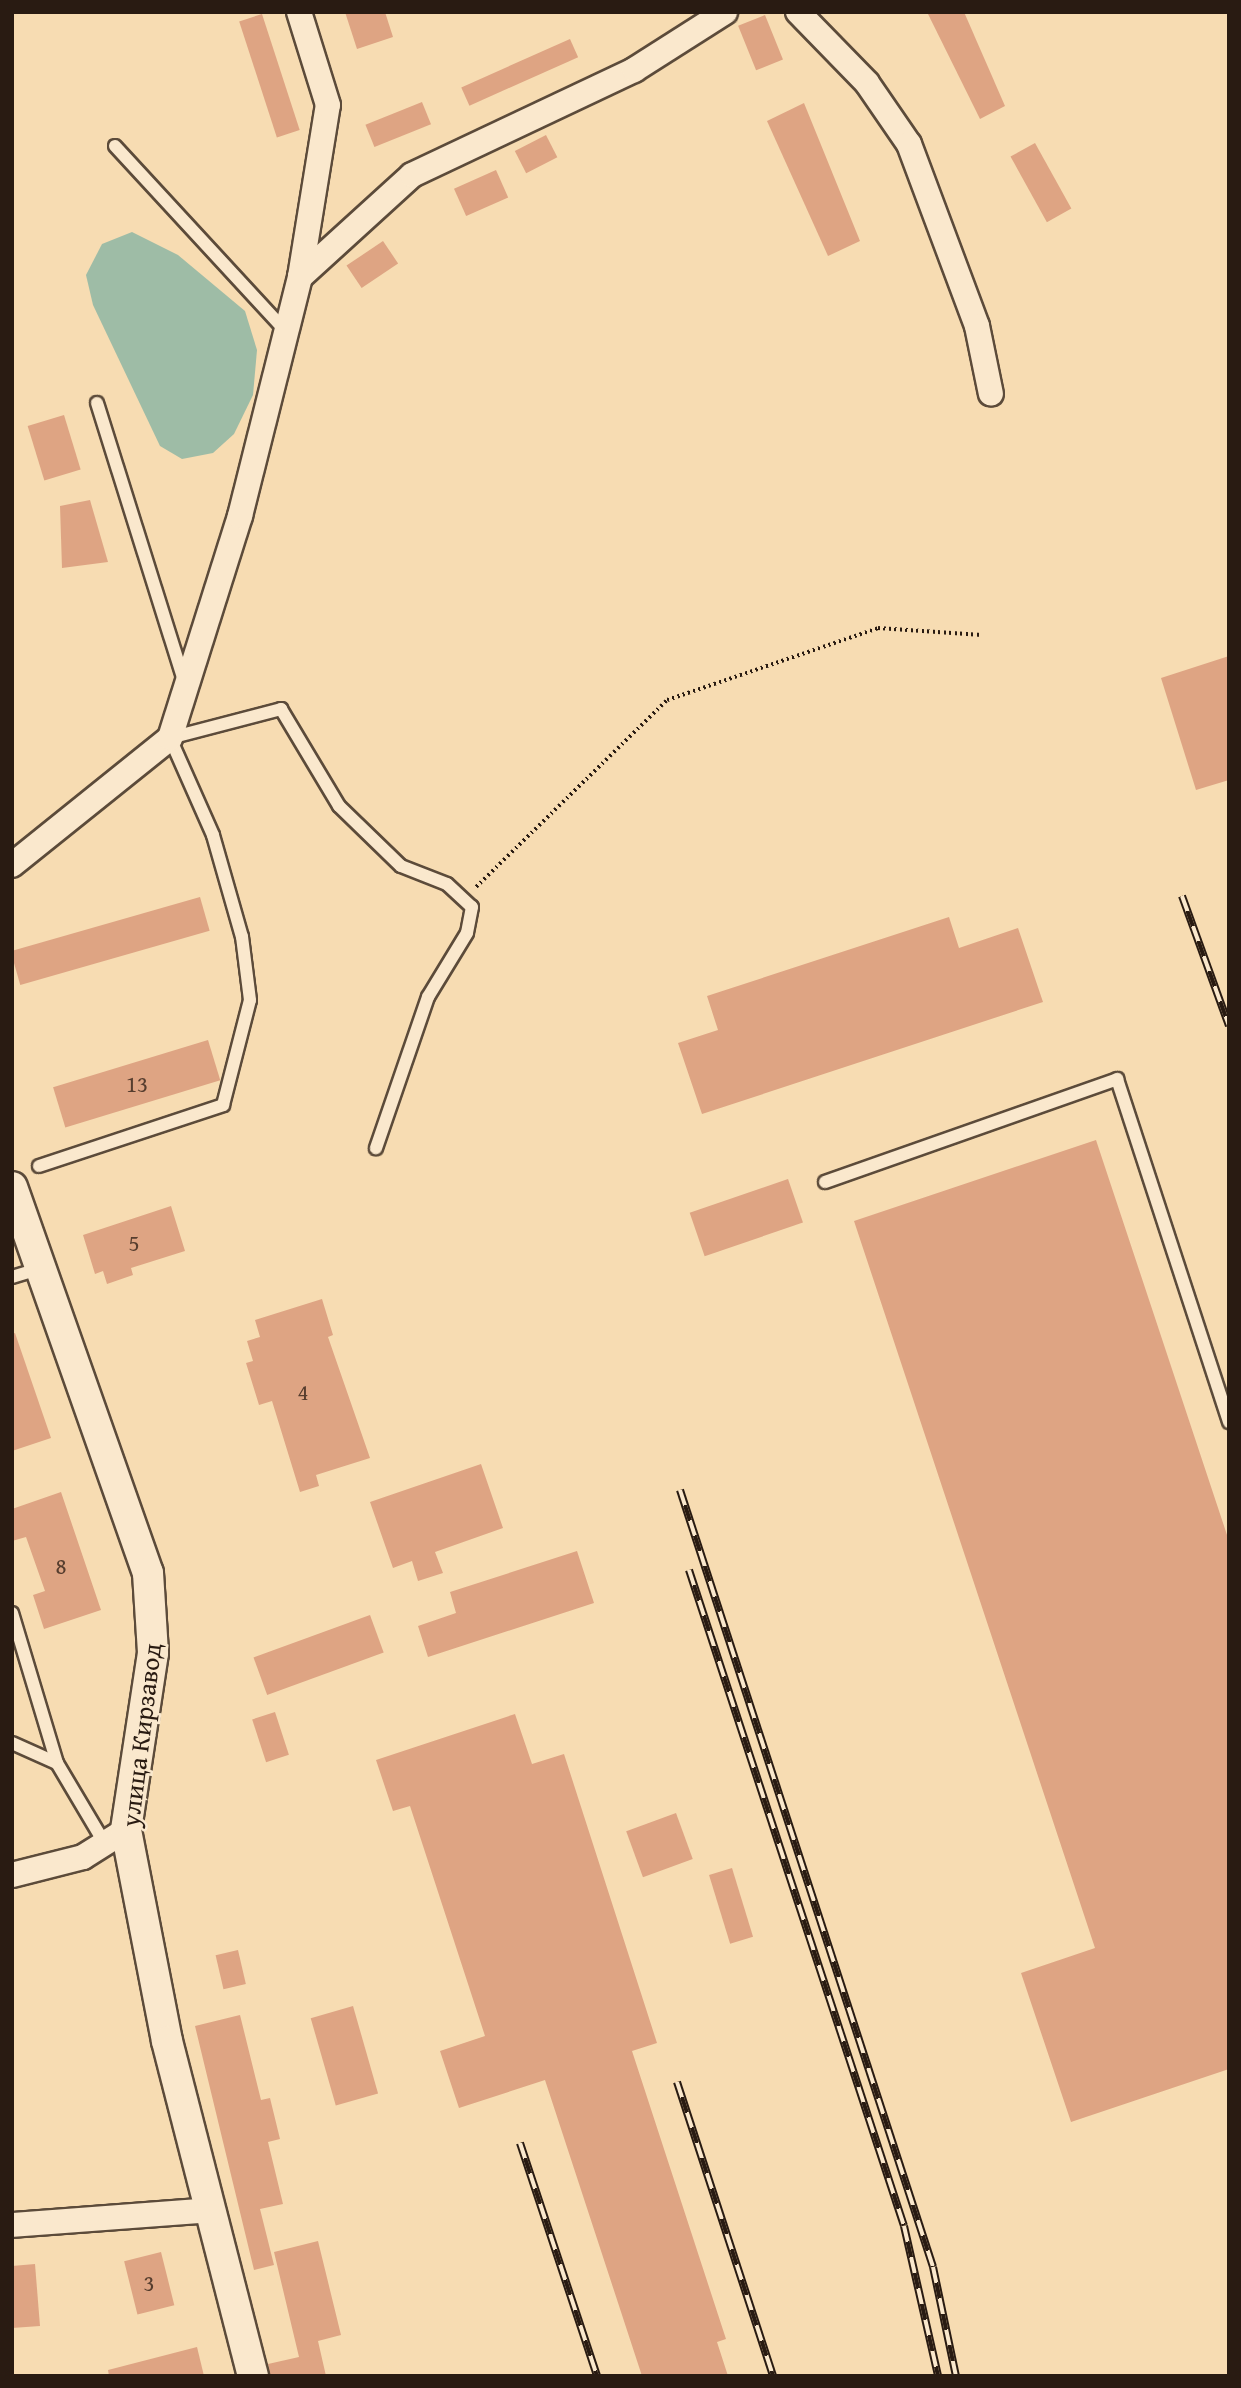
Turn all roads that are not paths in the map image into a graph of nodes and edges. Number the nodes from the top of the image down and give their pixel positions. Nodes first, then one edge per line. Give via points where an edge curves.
1 (299, 12) edge
2 (725, 12) edge
3 (798, 12) edge
4 (115, 146) dead end
5 (300, 277) junction
6 (286, 331) junction
7 (991, 394) dead end
8 (97, 403) dead end
9 (186, 688) junction
10 (170, 738) junction
11 (12, 864) edge
12 (376, 1148) dead end
13 (39, 1166) dead end
14 (825, 1182) dead end
15 (12, 1187) edge
16 (41, 1268) junction
17 (12, 1277) edge
18 (1229, 1422) edge
19 (12, 1613) edge
20 (12, 1743) edge
21 (57, 1763) junction
22 (116, 1837) junction
23 (12, 1875) edge
24 (210, 2210) junction
25 (12, 2225) edge
26 (253, 2376) edge

1 - 5 street via 328,105
2 - 5 street via 634,70 412,175
3 - 7 street via 867,83 909,144 977,326
4 - 6 lane
5 - 6 street
6 - 9 street via 240,516
8 - 9 lane
9 - 10 street
10 - 11 street
10 - 12 lane via 281,709 339,806 401,866 467,896 467,933 428,997
10 - 13 lane via 213,835 242,937 250,1000 239,1065 223,1105
14 - 18 lane via 1117,1079
15 - 16 street, улица Кирзавод
16 - 17 lane
16 - 22 street, улица Кирзавод via 151,1589 153,1653
19 - 21 lane
20 - 21 lane
21 - 22 lane
22 - 23 street via 83,1857
22 - 24 street, улица Кирзавод
24 - 25 street
24 - 26 street, улица Кирзавод

